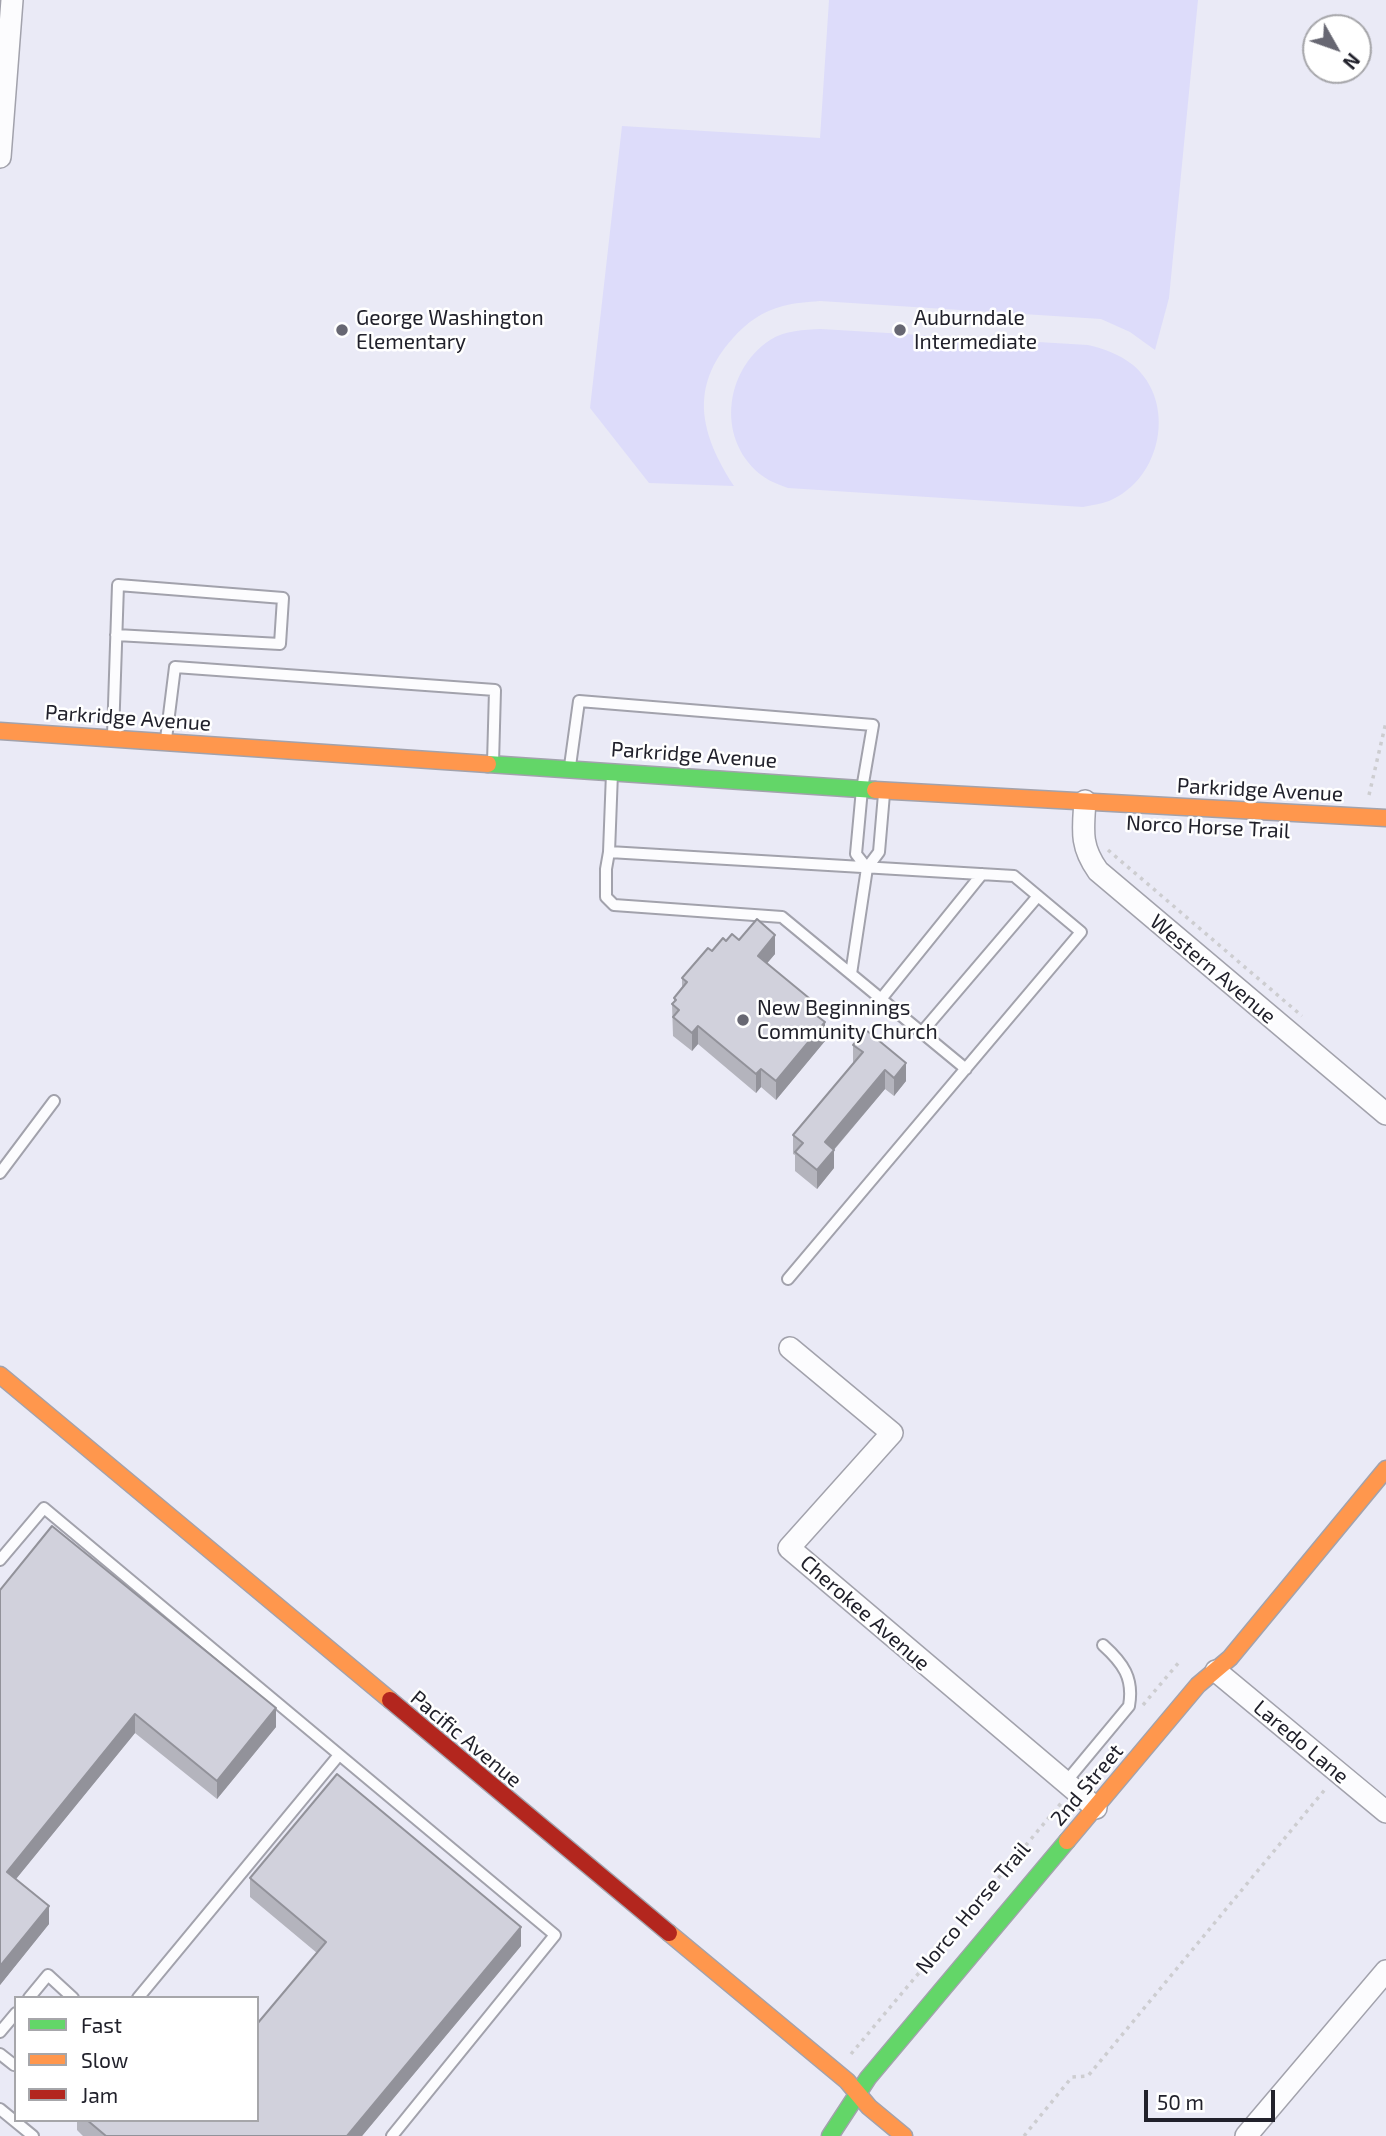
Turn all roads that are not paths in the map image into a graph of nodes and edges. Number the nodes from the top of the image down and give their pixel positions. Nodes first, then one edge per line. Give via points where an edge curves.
1 (12, 0) edge
2 (0, 157) edge
3 (116, 635) junction
4 (0, 731) edge
5 (113, 738) junction
6 (166, 741) junction
7 (493, 762) junction
8 (570, 767) junction
9 (612, 770) junction
10 (862, 789) junction
11 (885, 790) junction
12 (1085, 801) junction
13 (1386, 818) edge
14 (610, 852) junction
15 (867, 868) junction
16 (982, 874) junction
17 (1038, 896) junction
18 (851, 974) junction
19 (881, 999) junction
20 (922, 1032) junction
21 (965, 1069) junction
22 (54, 1101) dead end
23 (1386, 1114) edge
24 (0, 1172) edge
25 (788, 1279) dead end
26 (790, 1348) dead end
27 (0, 1375) edge
28 (1386, 1469) edge
29 (0, 1560) edge
30 (1103, 1645) dead end
31 (1216, 1671) junction
32 (339, 1755) junction
33 (1069, 1786) junction
34 (1096, 1808) junction
35 (1386, 1812) edge
36 (1386, 1971) edge
37 (31, 1996) edge
38 (71, 1996) edge
39 (140, 1996) edge
40 (14, 2015) edge
41 (0, 2032) edge
42 (0, 2054) edge
43 (14, 2065) edge
44 (857, 2094) junction
45 (0, 2109) edge
46 (14, 2122) edge
47 (14, 2122) edge
48 (27, 2134) edge
49 (392, 2136) edge
50 (830, 2136) edge
51 (904, 2136) edge
52 (1246, 2136) edge

1 - 2 street
3 - 3 lane via 118,585 283,598 280,644
3 - 5 lane
4 - 5 street, Parkridge Avenue
5 - 6 street, Parkridge Avenue
6 - 7 street, Parkridge Avenue
6 - 7 lane via 175,667 495,690
7 - 8 street, Parkridge Avenue
8 - 9 street, Parkridge Avenue
8 - 10 lane via 579,701 873,725
9 - 10 street, Parkridge Avenue
9 - 14 lane
10 - 11 street, Parkridge Avenue
10 - 15 lane via 856,854
11 - 12 street, Parkridge Avenue
11 - 15 lane via 879,852
12 - 13 street, Parkridge Avenue
12 - 23 street, Western Avenue via 1086,856 1098,871
14 - 15 lane
14 - 18 lane via 606,897 614,905 782,917
15 - 16 lane
15 - 18 lane
16 - 17 lane via 1014,876
16 - 19 lane
17 - 20 lane
17 - 21 lane via 1081,932
18 - 19 lane
19 - 20 lane
20 - 21 lane
21 - 25 lane
22 - 24 lane
26 - 33 street, Cherokee Avenue via 892,1433 789,1548
27 - 44 street, Pacific Avenue
28 - 31 street, 2nd Street
29 - 32 lane via 44,1508
30 - 33 lane via 1121,1662 1132,1692 1129,1706
31 - 34 street, 2nd Street via 1198,1685
31 - 35 street, Laredo Lane
32 - 39 lane
32 - 49 lane via 555,1935
33 - 34 street, Cherokee Avenue
34 - 44 street, 2nd Street
36 - 52 street
37 - 38 lane via 48,1975
40 - 41 lane
42 - 43 lane
44 - 50 street, 2nd Street
44 - 51 street, Pacific Avenue
45 - 47 lane
46 - 48 lane

